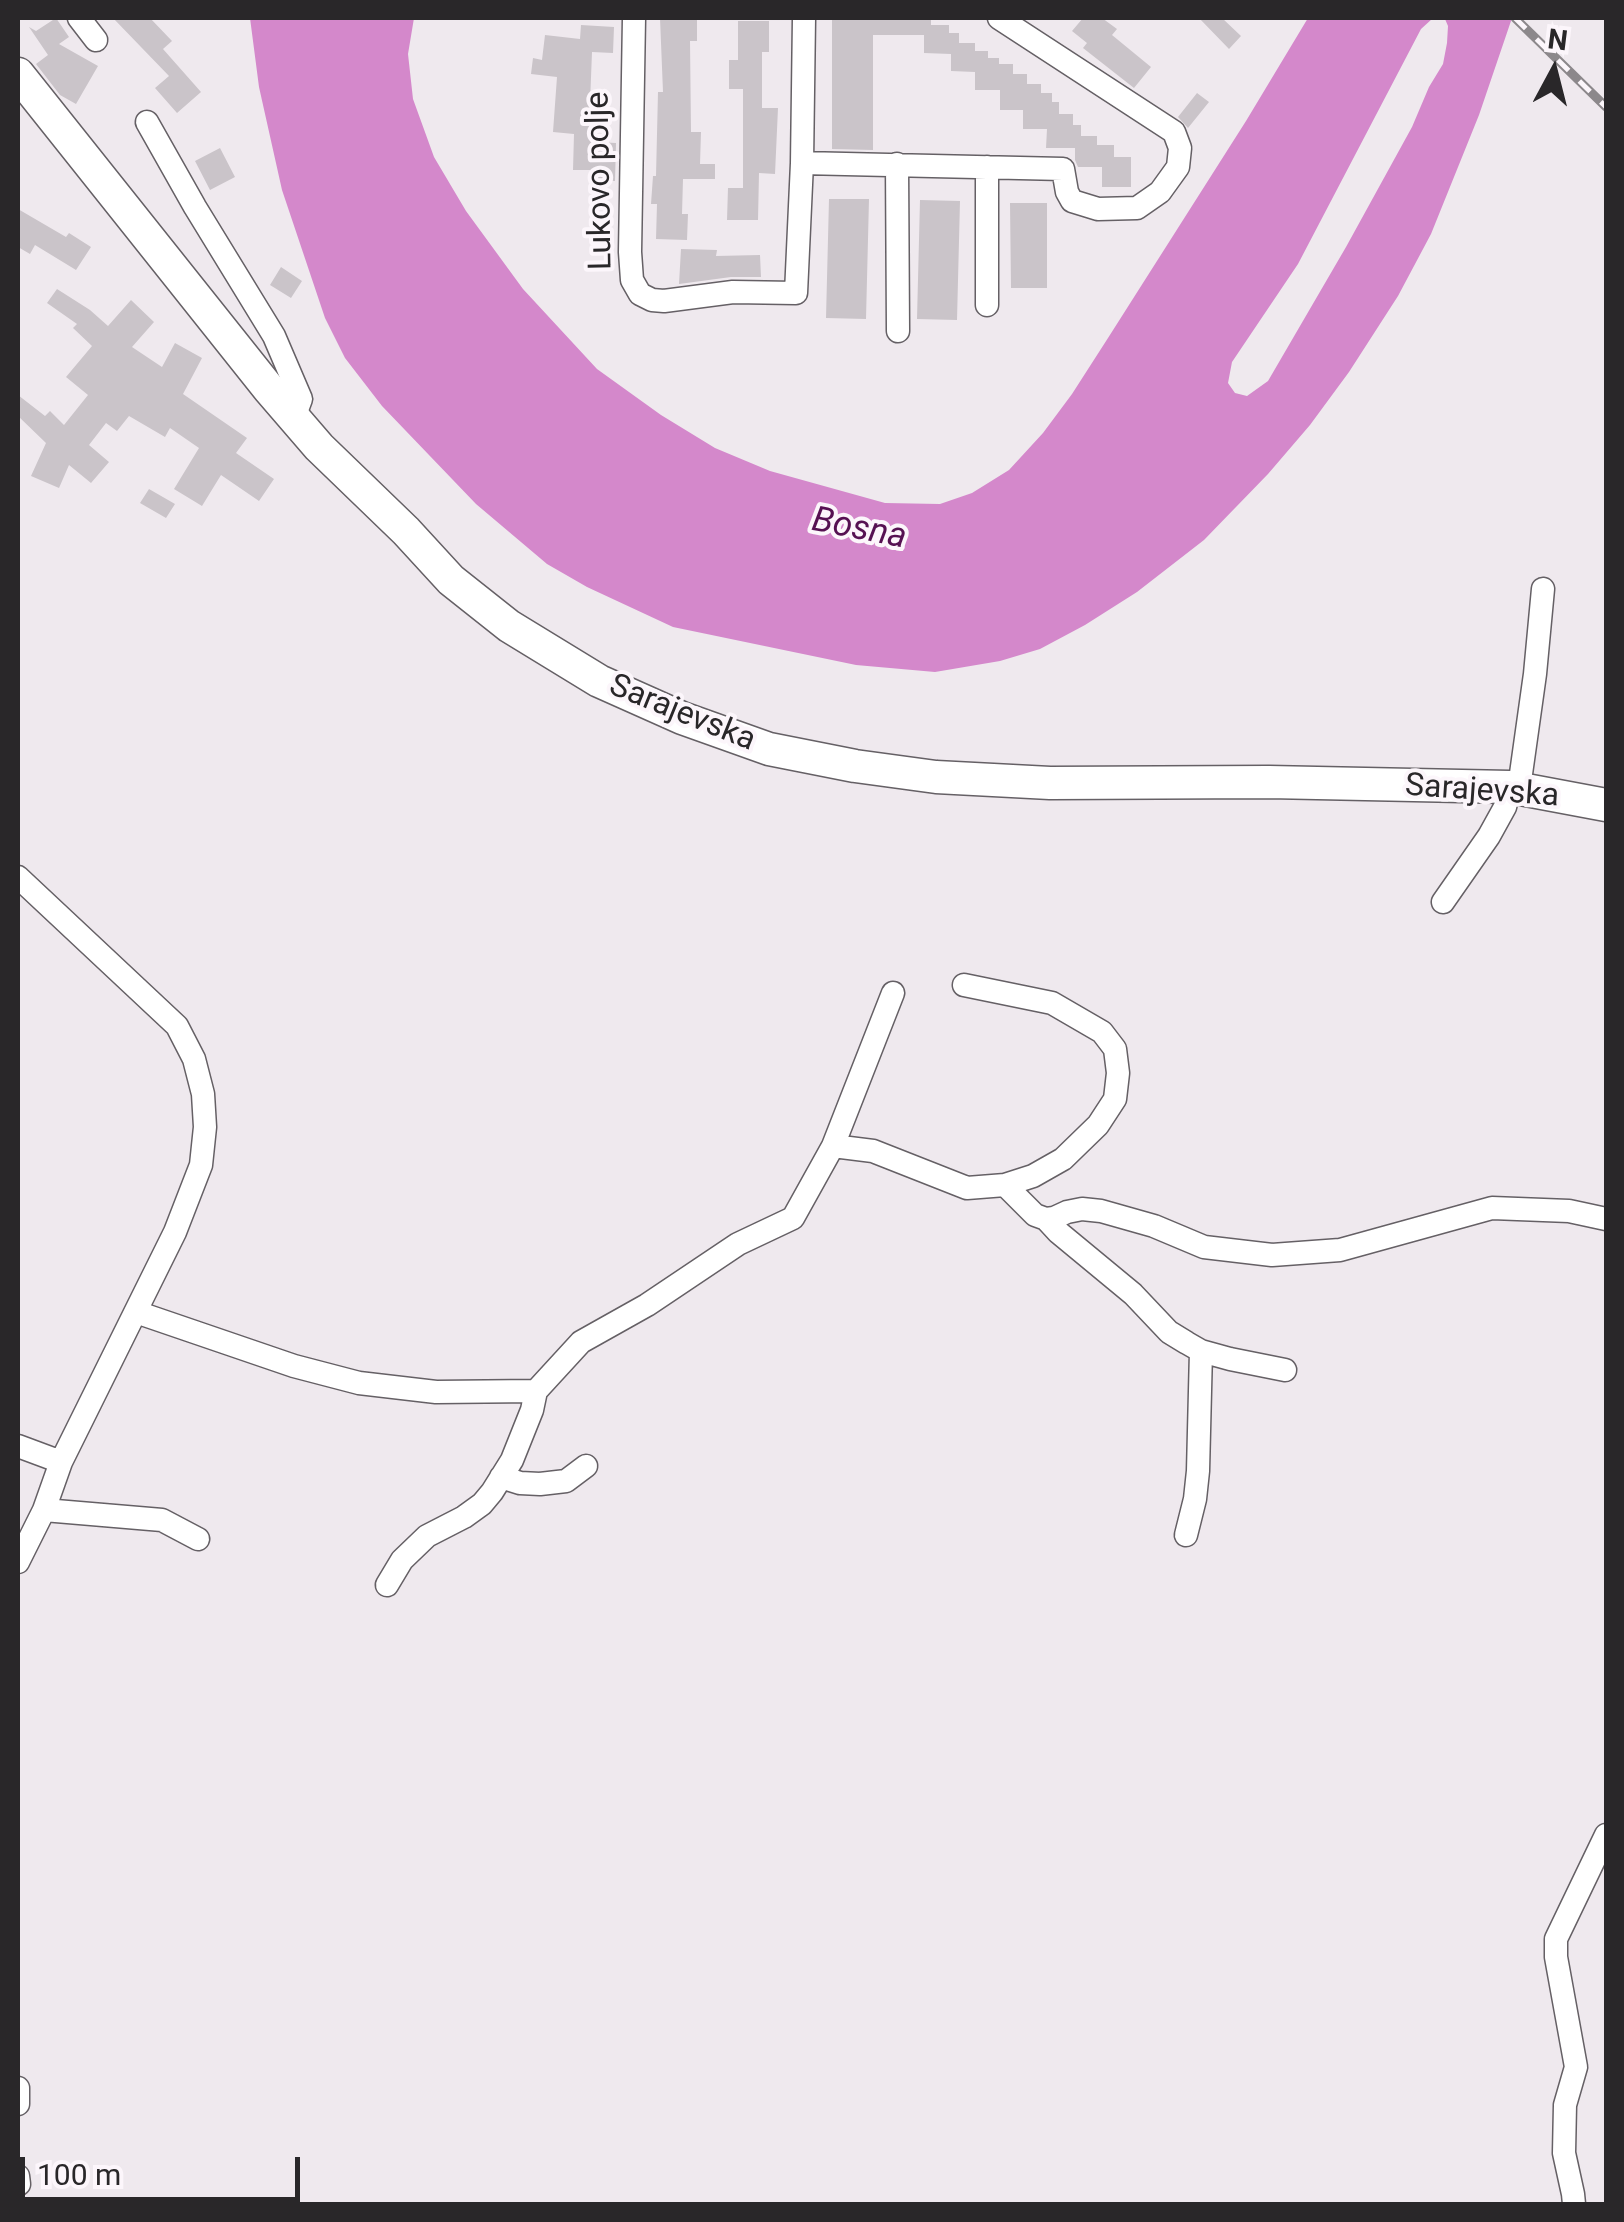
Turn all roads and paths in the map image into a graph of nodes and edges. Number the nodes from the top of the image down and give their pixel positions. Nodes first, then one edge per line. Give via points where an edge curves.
1 (79, 18) edge
2 (634, 18) edge
3 (804, 18) edge
4 (999, 18) edge
5 (96, 40) dead end
6 (18, 74) edge
7 (147, 122) dead end
8 (802, 163) junction
9 (897, 164) junction
10 (987, 167) junction
11 (988, 306) dead end
12 (898, 331) dead end
13 (294, 418) junction
14 (1542, 589) dead end
15 (1514, 788) junction
16 (1606, 806) edge
17 (18, 877) edge
18 (1443, 902) dead end
19 (964, 985) dead end
20 (893, 993) dead end
21 (834, 1146) junction
22 (1004, 1185) junction
23 (1046, 1219) junction
24 (1606, 1219) edge
25 (136, 1312) junction
26 (1201, 1350) junction
27 (1284, 1370) dead end
28 (536, 1391) junction
29 (18, 1446) edge
30 (61, 1462) junction
31 (586, 1466) dead end
32 (501, 1477) junction
33 (44, 1510) junction
34 (1186, 1535) dead end
35 (198, 1539) dead end
36 (18, 1562) edge
37 (387, 1585) dead end
38 (1606, 1835) edge
39 (18, 2088) edge
40 (18, 2104) edge
41 (1574, 2204) edge

1 - 5 street
2 - 8 street, Lukovo polje via 630,252 640,294 664,300 796,292
3 - 8 street, Lukovo polje
4 - 10 street via 1174,132 1180,148 1178,167 1137,208 1098,209 1072,201 1063,169
6 - 13 main road, Sarajevska
7 - 13 street via 274,336 301,399
8 - 9 street
9 - 10 street
9 - 12 street
10 - 11 street
13 - 15 main road, Sarajevska via 451,580 508,626 599,681 769,749 936,777 1050,783
14 - 15 street
15 - 16 main road, Sarajevska
15 - 18 street
17 - 25 street via 177,1026 204,1094 201,1165
19 - 22 street via 1052,1003 1102,1032 1115,1049 1114,1099 1098,1125 1064,1158
20 - 21 street
21 - 22 street via 873,1151 967,1188
21 - 28 street via 792,1218 581,1342
22 - 23 street
23 - 24 street via 1100,1211 1204,1248 1272,1255 1340,1250 1492,1208
23 - 26 street via 1169,1332
25 - 28 street via 359,1383 436,1392
25 - 30 street
26 - 27 street
26 - 34 street via 1198,1471
28 - 32 street
29 - 30 street
30 - 33 street
31 - 32 street via 566,1482
32 - 37 street via 482,1504 427,1536
33 - 35 street via 162,1520
33 - 36 street
38 - 41 street via 1556,1939 1576,2067 1565,2104 1564,2153
39 - 40 street

